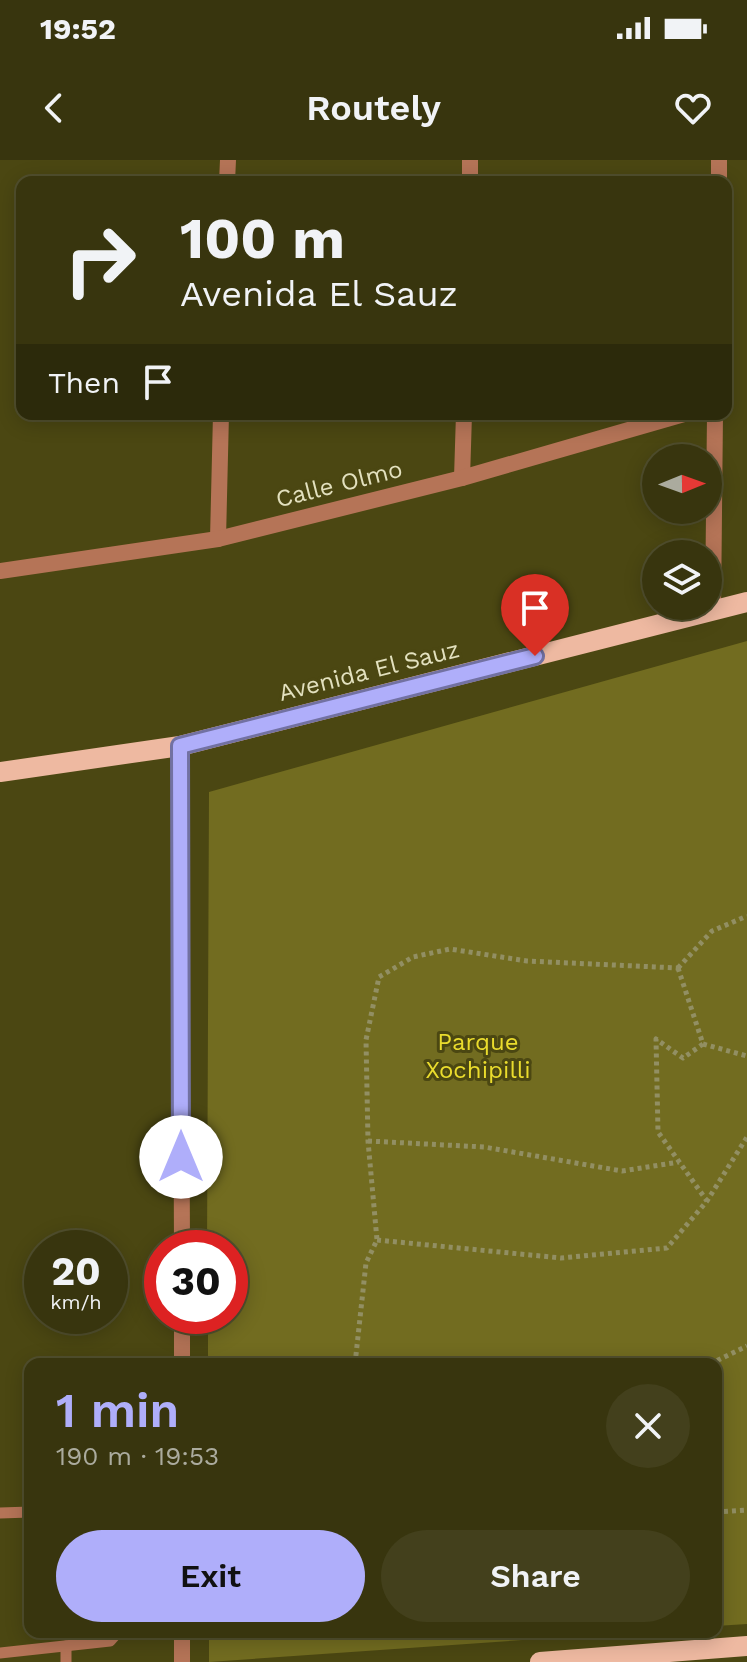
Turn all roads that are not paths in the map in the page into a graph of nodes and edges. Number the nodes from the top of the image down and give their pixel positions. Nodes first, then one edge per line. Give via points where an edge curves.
1 (221, 420) edge
2 (464, 420) edge
3 (663, 420) edge
4 (715, 420) edge
5 (462, 478) junction
6 (218, 539) junction
7 (714, 540) edge
8 (0, 571) edge
9 (747, 602) edge
10 (722, 609) edge
11 (677, 620) edge
12 (180, 746) junction
13 (0, 772) edge
14 (182, 1230) edge
15 (182, 1334) edge
16 (182, 1358) edge
17 (24, 1512) edge
18 (0, 1513) edge
19 (113, 1638) edge
20 (182, 1638) edge
21 (66, 1646) junction
22 (747, 1646) edge
23 (0, 1653) edge
24 (66, 1662) edge
25 (182, 1662) edge
26 (540, 1662) edge

1 - 6 street
2 - 5 street
3 - 5 street, Calle Olmo
4 - 7 street
5 - 6 street, Calle Olmo
6 - 8 street, Calle Olmo
9 - 10 main road, Avenida El Sauz
11 - 12 main road, Avenida El Sauz
12 - 13 main road, Avenida El Sauz
12 - 14 street
15 - 16 street
17 - 18 lane
19 - 21 lane
20 - 25 street
21 - 23 lane
21 - 24 lane
22 - 26 main road

